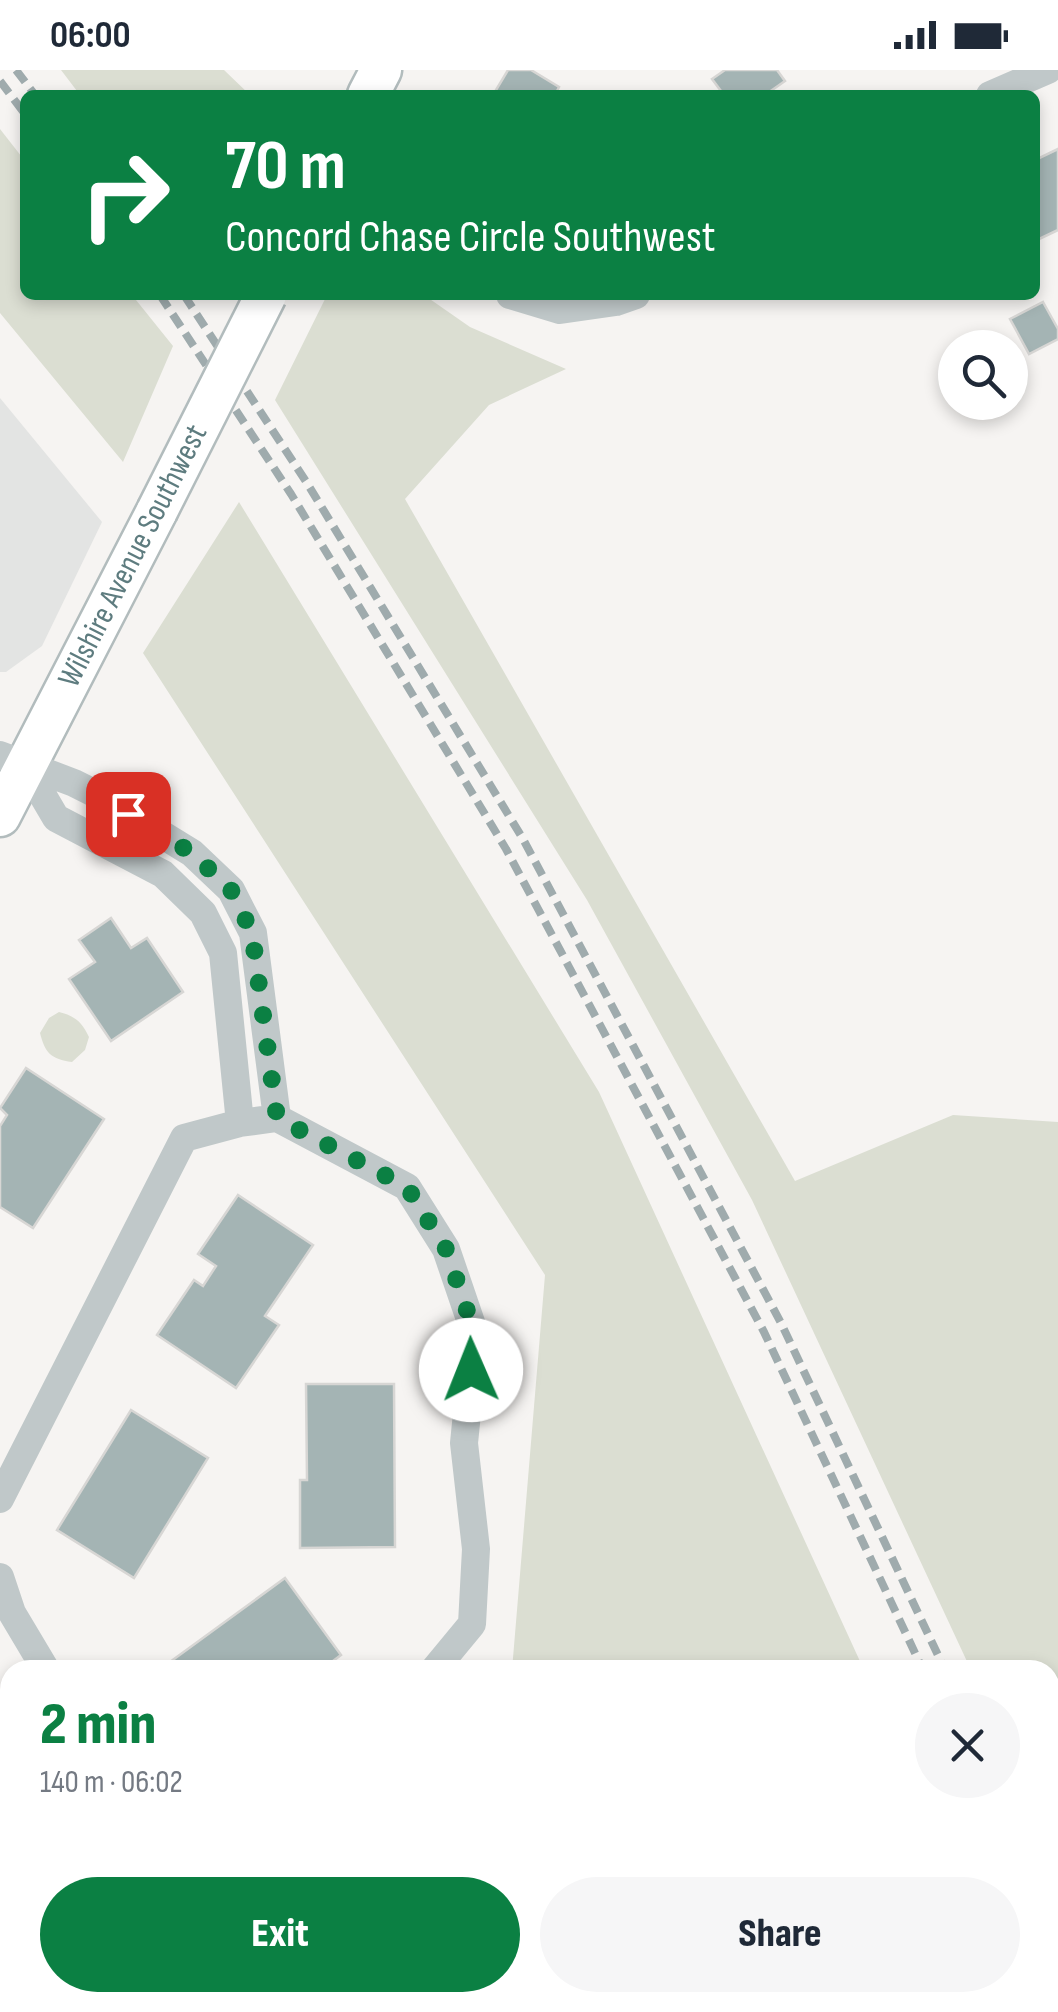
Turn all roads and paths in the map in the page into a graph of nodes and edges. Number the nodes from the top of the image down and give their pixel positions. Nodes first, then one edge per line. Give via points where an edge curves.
1 (1048, 70) edge
2 (1002, 90) edge
3 (263, 300) edge
4 (527, 300) edge
5 (622, 300) edge
6 (13, 761) edge
7 (0, 816) edge
8 (277, 1118) junction
9 (240, 1123) junction
10 (0, 1499) edge
11 (0, 1577) edge
12 (40, 1660) edge
13 (442, 1660) edge

1 - 2 street
3 - 6 street, Wilshire Avenue Southwest, bridge via 157,511
4 - 5 street via 560,310
6 - 7 street, Wilshire Avenue Southwest
6 - 8 street via 74,783 144,824 192,853 231,890 252,933
6 - 9 street via 56,818 163,874 203,913 223,953
8 - 9 street
8 - 13 street via 407,1187 446,1249 475,1334 464,1443 476,1549 472,1624
9 - 10 street via 184,1138
11 - 12 street

